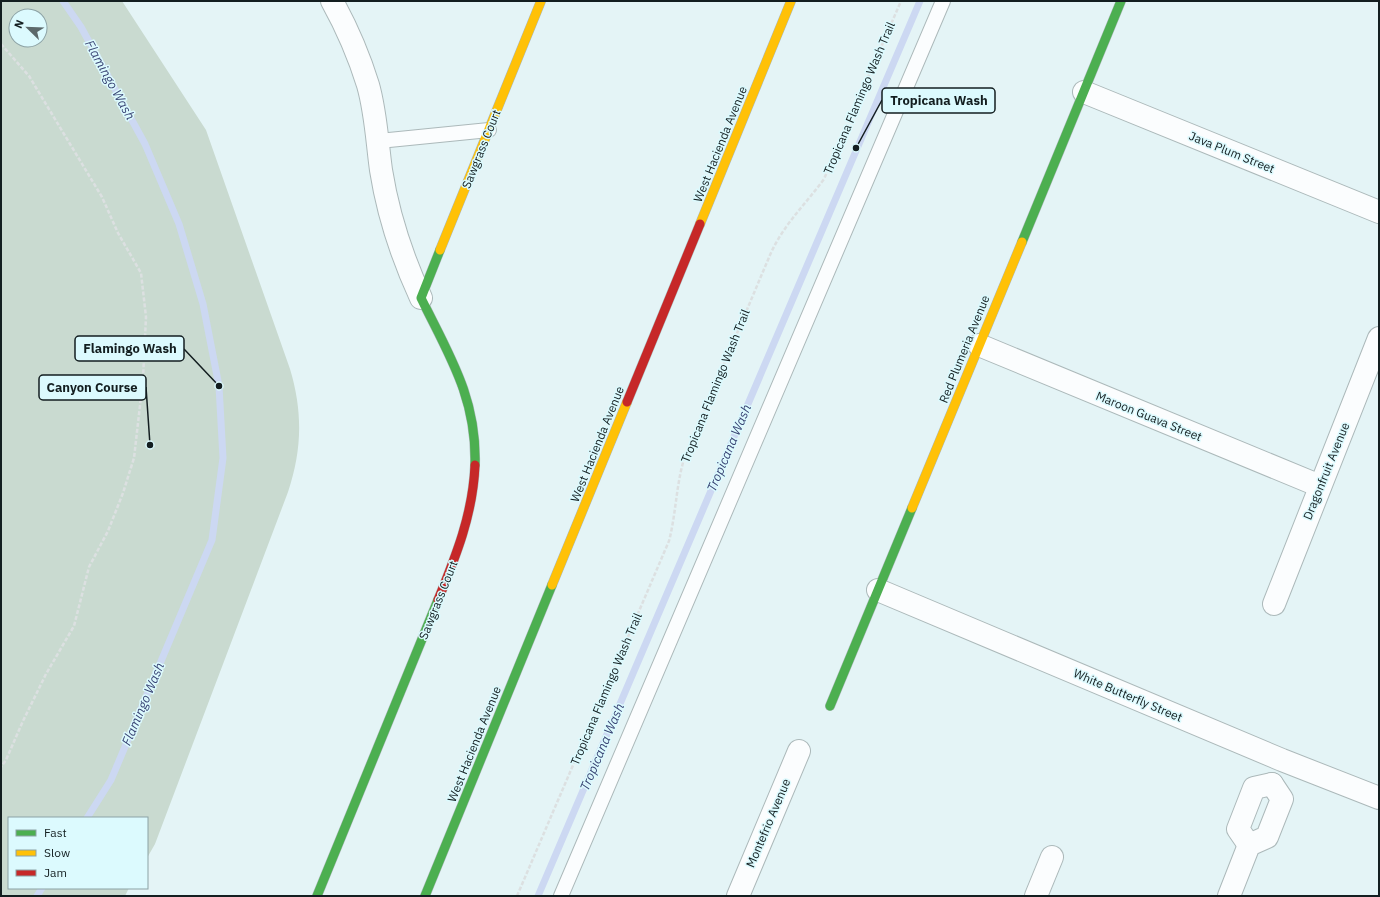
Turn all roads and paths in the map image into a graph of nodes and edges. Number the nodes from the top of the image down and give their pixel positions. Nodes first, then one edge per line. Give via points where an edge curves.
1 (332, 1) edge
2 (541, 1) edge
3 (791, 1) edge
4 (901, 1) edge
5 (943, 1) edge
6 (1121, 1) edge
7 (1, 44) edge
8 (1084, 92) junction
9 (489, 130) junction
10 (379, 141) junction
11 (1379, 212) edge
12 (421, 298) junction
13 (1379, 338) edge
14 (979, 345) junction
15 (1320, 486) junction
16 (878, 590) junction
17 (1274, 604) dead end
18 (830, 706) dead end
19 (798, 751) dead end
20 (1282, 760) junction
21 (1, 767) edge
22 (1272, 784) junction
23 (1379, 798) edge
24 (1249, 845) junction
25 (1052, 857) dead end
26 (317, 896) edge
27 (425, 896) edge
28 (517, 896) edge
29 (561, 896) edge
30 (738, 896) edge
31 (1036, 896) edge
32 (1229, 896) edge

1 - 10 street, Sawgrass Court via 360,59 375,113
2 - 9 street, Sawgrass Court
3 - 27 street, West Hacienda Avenue
4 - 28 path, Tropicana Flamingo Wash Trail via 824,179 788,223 770,254 684,459 668,541
5 - 29 lane
6 - 8 street, Red Plumeria Avenue
7 - 21 path via 28,76 102,197 141,274 146,317 143,379 134,458 123,493 108,531 88,567 74,626 46,674
8 - 11 street, Java Plum Street
8 - 14 street, Red Plumeria Avenue
9 - 10 lane
9 - 12 street, Sawgrass Court
10 - 12 street, Sawgrass Court via 381,169 394,227
12 - 26 street, Sawgrass Court via 456,364 466,394 475,438 474,493 460,547
13 - 15 street, Dragonfruit Avenue
14 - 15 street, Maroon Guava Street
14 - 16 street, Red Plumeria Avenue
15 - 17 street, Dragonfruit Avenue
16 - 18 street, Red Plumeria Avenue
16 - 20 street, White Butterfly Street
19 - 30 street, Montefrio Avenue
20 - 22 street
20 - 23 street, White Butterfly Street
22 - 24 street via 1282,799 1267,837
22 - 24 street via 1254,788 1238,829
24 - 32 street
25 - 31 street

